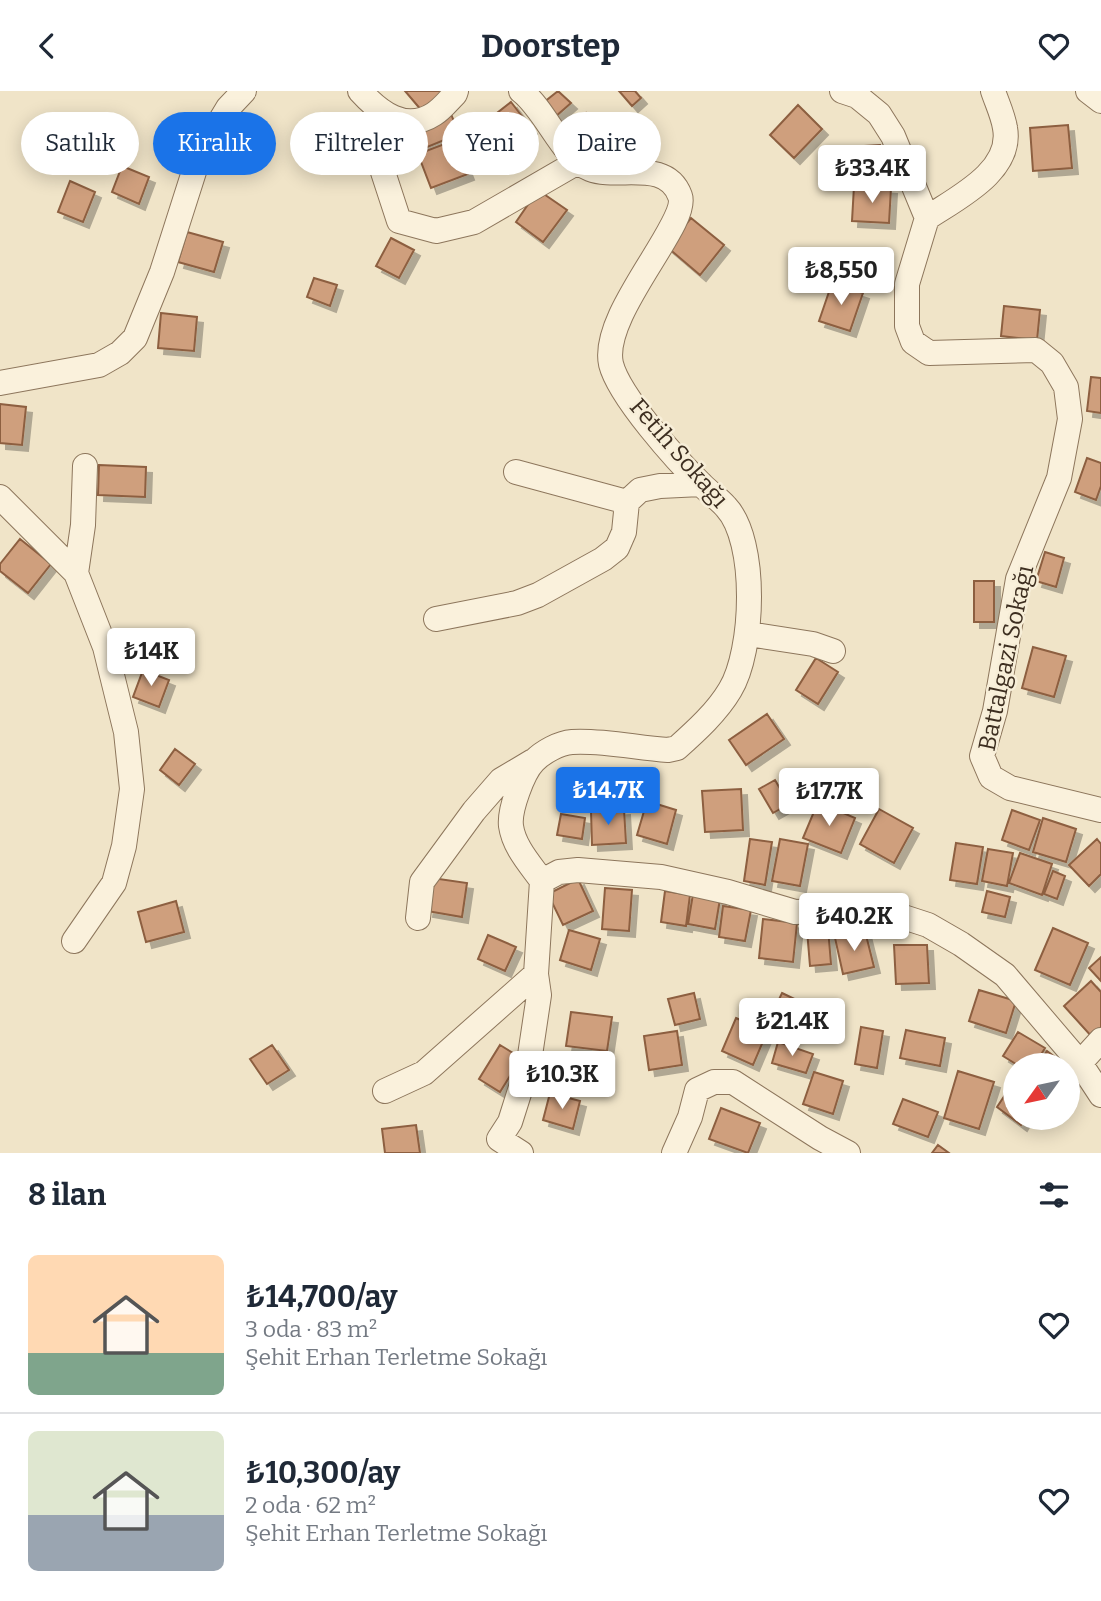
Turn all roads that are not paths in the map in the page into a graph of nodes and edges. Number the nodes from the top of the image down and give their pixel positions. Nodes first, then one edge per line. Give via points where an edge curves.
1 (244, 91) edge
2 (360, 91) edge
3 (456, 91) edge
4 (521, 91) edge
5 (842, 91) edge
6 (993, 91) edge
7 (1088, 91) edge
8 (1101, 101) edge
9 (378, 111) junction
10 (553, 129) edge
11 (555, 175) edge
12 (659, 175) edge
13 (927, 218) junction
14 (1, 381) edge
15 (85, 466) dead end
16 (516, 472) dead end
17 (701, 484) junction
18 (0, 497) edge
19 (627, 502) junction
20 (76, 572) junction
21 (436, 619) dead end
22 (748, 634) junction
23 (833, 652) dead end
24 (533, 761) junction
25 (1101, 810) edge
26 (542, 881) junction
27 (418, 918) dead end
28 (74, 941) dead end
29 (536, 974) junction
30 (1101, 1040) edge
31 (1071, 1053) edge
32 (1080, 1063) joint
33 (385, 1091) dead end
34 (1101, 1094) edge
35 (491, 1146) edge
36 (521, 1153) edge
37 (674, 1153) edge
38 (848, 1153) edge

1 - 14 street via 199,156 162,272 135,338 99,365
2 - 9 street
3 - 9 street via 434,114 417,122
4 - 10 street
5 - 13 street via 857,96 879,114
6 - 13 street via 1006,130 1003,151 993,169
7 - 8 street
9 - 11 street via 382,169 399,221 436,231 474,222
12 - 17 street, Fetih Sokağı via 674,185 681,198 679,216 634,288 621,316 610,361 616,379 637,409
13 - 25 street, Battalgazi Sokağı via 907,284 907,326 913,342 929,353 1035,350 1052,363 1066,387 1070,419 1059,478 1018,579 995,711 982,756 991,777 1010,788
15 - 20 street
16 - 19 street
17 - 19 street via 640,490
17 - 22 street, Fetih Sokağı via 737,521 748,583
18 - 20 street
19 - 21 street via 624,532 617,548 603,559 517,603
20 - 28 street via 105,647 126,732 131,789 114,883
22 - 23 street via 813,644
22 - 24 street, Fetih Sokağı via 732,688 677,748 569,742
24 - 26 street via 511,811 511,826 518,848
24 - 27 street via 501,780 474,811 422,882
26 - 29 street
26 - 31 street via 559,872 578,870 661,877 795,912 879,909 928,925 1004,975
29 - 33 street via 424,1073
29 - 35 street via 540,995 529,1062 510,1122
30 - 32 street
32 - 34 street
35 - 36 street
37 - 38 street via 697,1090 714,1082 733,1082

